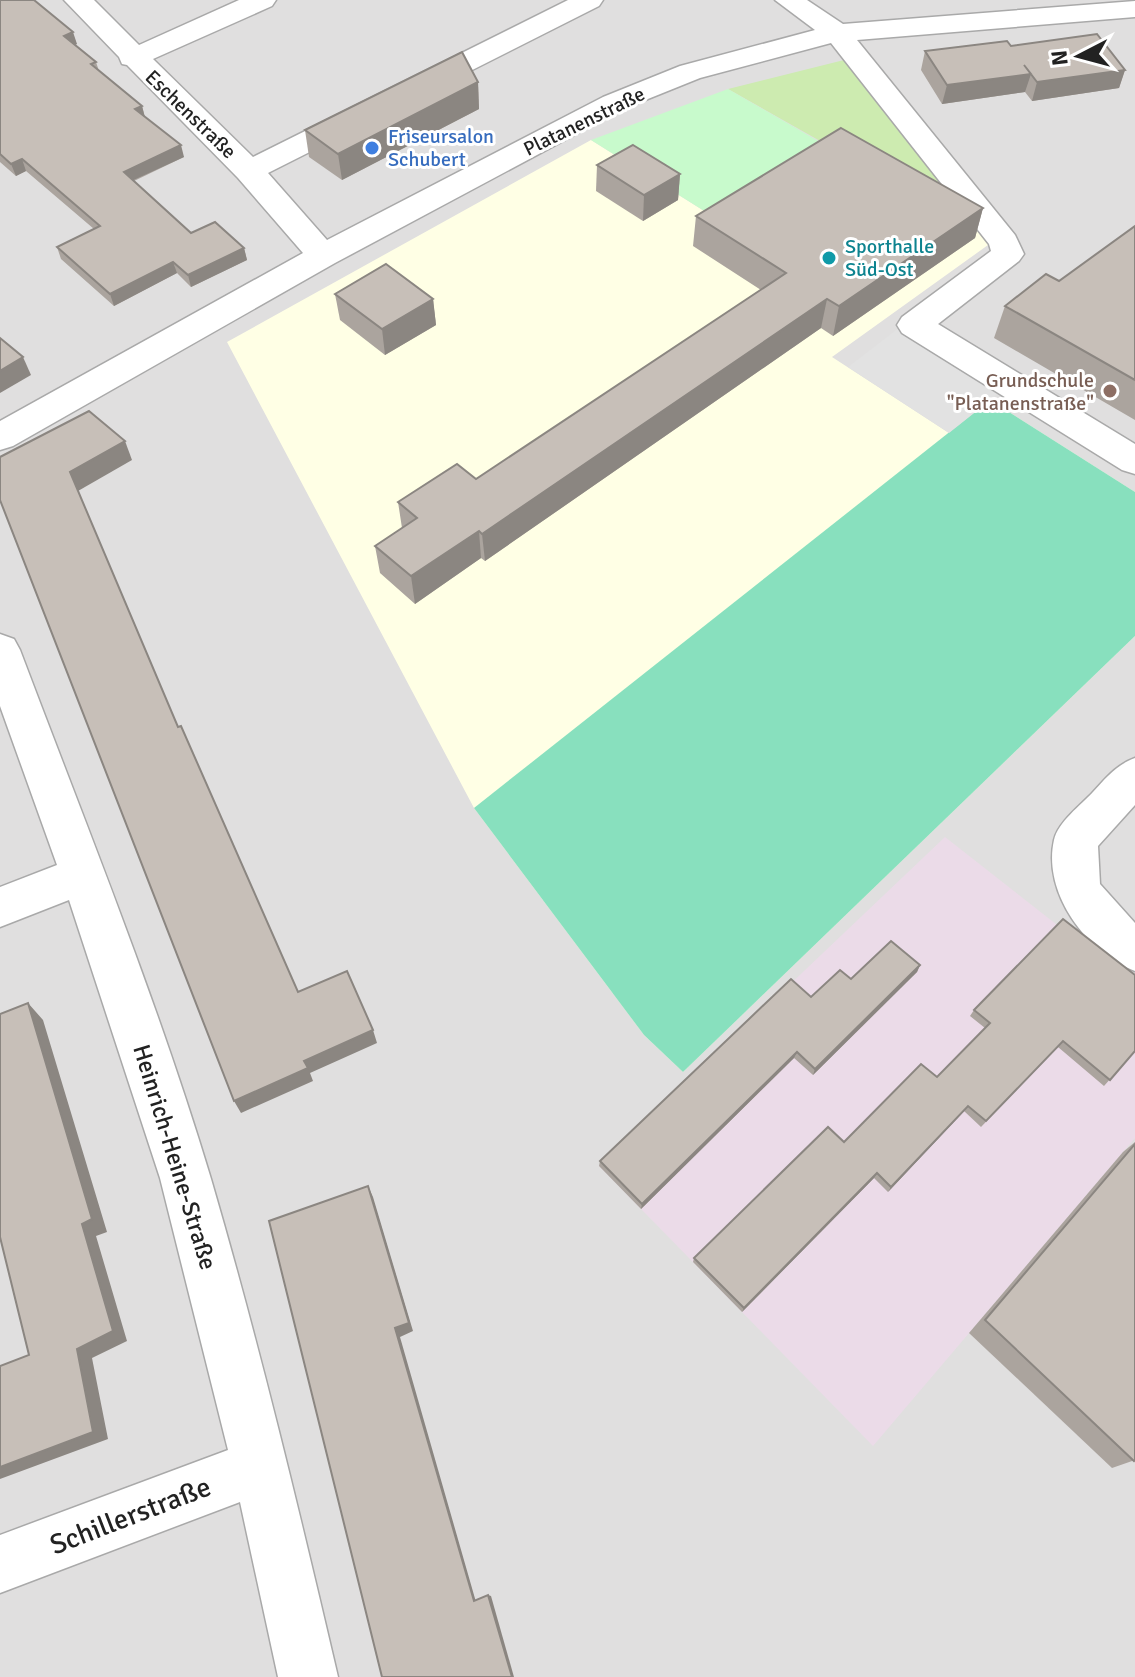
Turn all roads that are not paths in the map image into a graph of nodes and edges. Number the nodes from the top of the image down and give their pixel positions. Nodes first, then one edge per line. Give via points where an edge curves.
1 (78, 0) edge
2 (262, 0) edge
3 (589, 0) edge
4 (789, 0) edge
5 (1135, 9) edge
6 (837, 33) junction
7 (132, 58) junction
8 (249, 171) junction
9 (323, 256) junction
10 (0, 437) edge
11 (1135, 461) edge
12 (0, 650) edge
13 (1135, 776) edge
14 (83, 875) junction
15 (0, 907) edge
16 (1135, 950) edge
17 (260, 1466) junction
18 (0, 1564) edge
19 (308, 1677) edge

1 - 7 street, Eschenstraße
2 - 7 street, Eschenstraße
3 - 8 street, Eschenstraße
4 - 6 street
5 - 6 street, Platanenstraße
6 - 9 street, Platanenstraße via 690,72 613,103
6 - 11 street via 1004,242 1008,254 914,325
7 - 8 street, Eschenstraße
8 - 9 street, Eschenstraße
9 - 10 street, Platanenstraße
12 - 14 street, Heinrich-Heine-Straße
13 - 16 street via 1076,840 1078,890 1112,932
14 - 15 street
14 - 17 street, Heinrich-Heine-Straße via 185,1178
17 - 18 street, Schillerstraße
17 - 19 street, Heinrich-Heine-Straße

